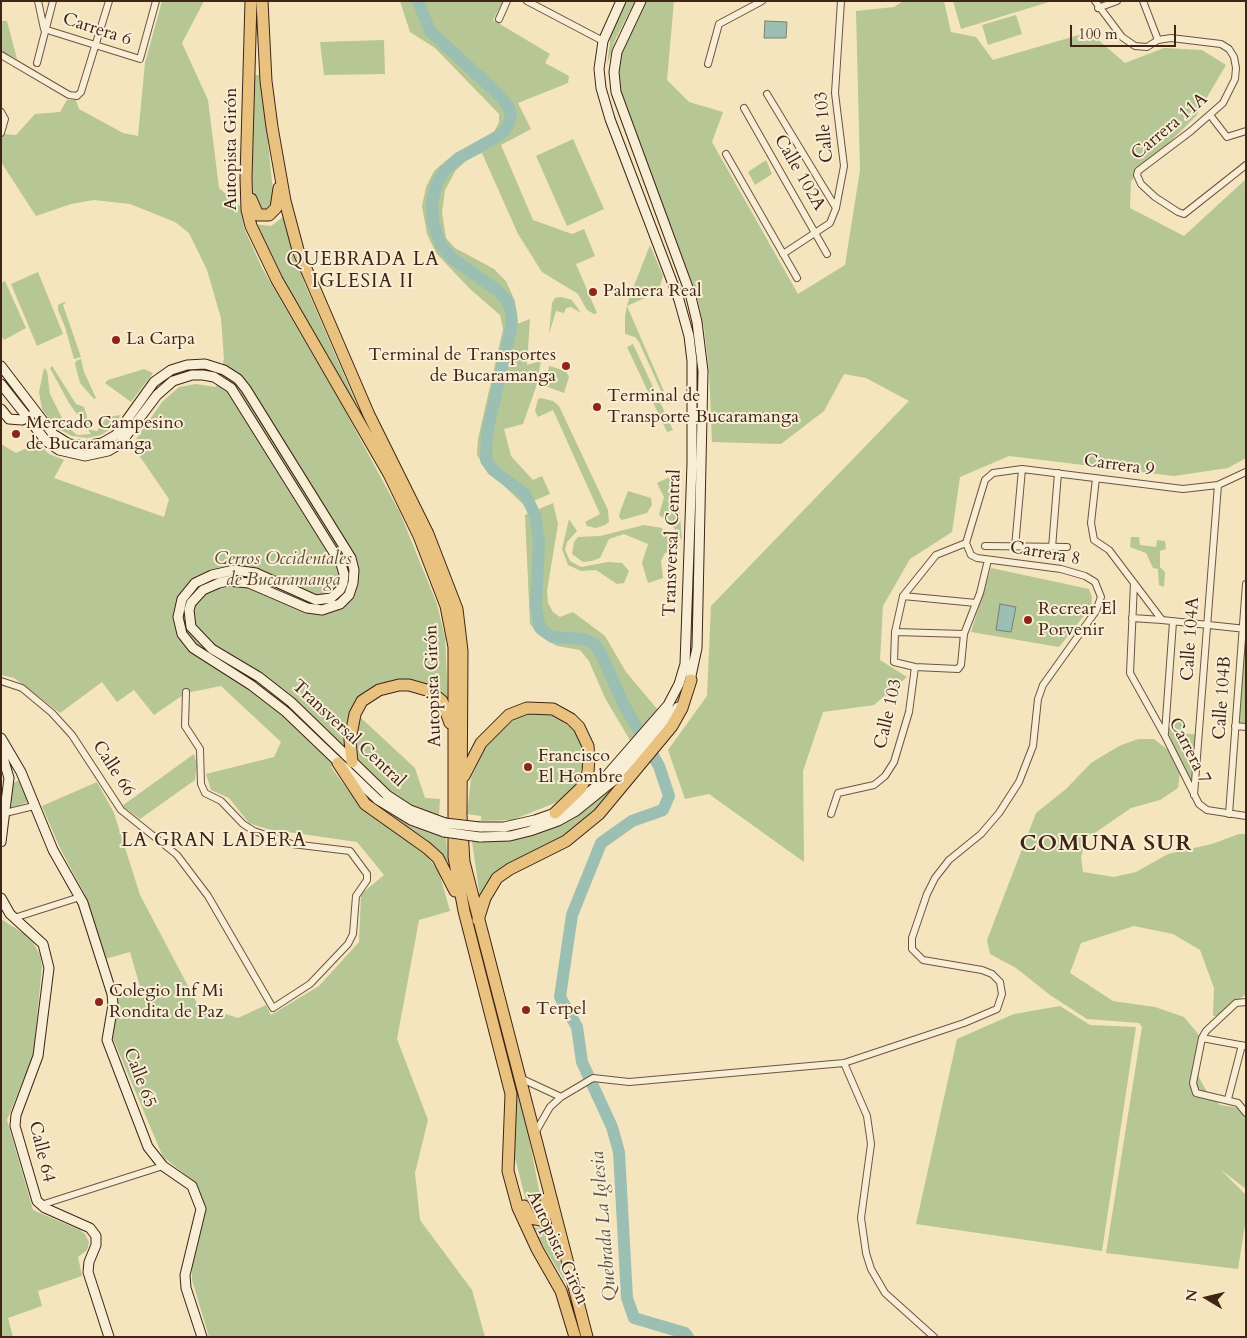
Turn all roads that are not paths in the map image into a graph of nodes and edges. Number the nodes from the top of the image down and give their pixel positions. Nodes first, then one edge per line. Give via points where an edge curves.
1 (38, 1) edge
2 (53, 1) edge
3 (109, 1) edge
4 (156, 1) edge
5 (251, 1) edge
6 (262, 1) edge
7 (508, 1) edge
8 (527, 1) edge
9 (621, 1) edge
10 (641, 1) edge
11 (762, 1) edge
12 (841, 1) edge
13 (1095, 1) edge
14 (1116, 1) edge
15 (1143, 1) edge
16 (540, 4) edge
17 (1098, 8) junction
18 (499, 19) dead end
19 (44, 28) junction
20 (1158, 40) junction
21 (603, 41) junction
22 (96, 45) junction
23 (1, 55) edge
24 (37, 64) dead end
25 (708, 64) dead end
26 (767, 94) dead end
27 (744, 108) dead end
28 (1, 112) edge
29 (1210, 115) junction
30 (1246, 131) edge
31 (1, 133) edge
32 (726, 154) dead end
33 (1246, 165) edge
34 (281, 177) junction
35 (246, 178) junction
36 (836, 208) junction
37 (815, 232) junction
38 (783, 254) junction
39 (828, 254) dead end
40 (797, 278) dead end
41 (1, 366) edge
42 (1, 384) edge
43 (138, 403) junction
44 (1, 409) edge
45 (146, 409) junction
46 (35, 412) junction
47 (27, 418) junction
48 (1022, 469) junction
49 (1246, 472) edge
50 (1058, 473) junction
51 (1096, 478) junction
52 (1218, 485) junction
53 (966, 543) junction
54 (985, 546) dead end
55 (1015, 547) junction
56 (1067, 547) dead end
57 (1052, 548) junction
58 (988, 560) junction
59 (1134, 583) junction
60 (1246, 584) edge
61 (903, 596) junction
62 (976, 604) junction
63 (1132, 618) junction
64 (1162, 620) junction
65 (1174, 622) junction
66 (1207, 626) junction
67 (1244, 629) edge
68 (895, 632) junction
69 (964, 634) junction
70 (915, 666) junction
71 (691, 680) joint
72 (2, 681) edge
73 (186, 692) dead end
74 (1236, 726) junction
75 (1246, 727) edge
76 (656, 734) junction
77 (1164, 734) junction
78 (1, 738) edge
79 (454, 744) junction
80 (1, 751) edge
81 (638, 753) junction
82 (338, 762) junction
83 (352, 762) junction
84 (21, 772) junction
85 (9, 778) junction
86 (462, 779) junction
87 (1194, 795) junction
88 (34, 806) junction
89 (555, 812) junction
90 (5, 813) junction
91 (831, 814) dead end
92 (1229, 814) junction
93 (1246, 816) edge
94 (445, 827) junction
95 (480, 832) junction
96 (1, 842) edge
97 (80, 896) junction
98 (1, 898) edge
99 (464, 911) junction
100 (14, 918) junction
101 (478, 920) junction
102 (1246, 1002) edge
103 (1202, 1038) junction
104 (1244, 1045) edge
105 (844, 1063) junction
106 (520, 1078) junction
107 (562, 1097) junction
108 (1228, 1099) junction
109 (1246, 1114) edge
110 (535, 1133) junction
111 (538, 1148) junction
112 (507, 1153) junction
113 (163, 1166) junction
114 (41, 1205) junction
115 (108, 1337) edge
116 (202, 1337) edge
117 (575, 1337) edge
118 (587, 1337) edge
119 (934, 1337) edge

1 - 19 street
2 - 19 street
3 - 22 street
4 - 22 street, Carrera 6 via 140,59
5 - 35 highway, Autopista Girón
6 - 34 highway, Autopista Girón via 266,81
7 - 18 street
8 - 16 street
9 - 21 main road, Transversal Central
10 - 71 main road, Transversal Central via 617,52 616,92 690,293 703,371 697,648
11 - 25 street via 719,24
12 - 36 street, Calle 103 via 836,93 844,166
13 - 17 street
14 - 17 street
15 - 20 street
16 - 21 street
17 - 20 street via 1122,37 1135,46 1147,46
19 - 22 street, Carrera 6
19 - 24 street
20 - 29 street, Carrera 11A via 1210,42 1229,50 1236,68 1235,79 1223,103
21 - 76 main road, Transversal Central via 600,69 603,96 681,306 689,336 693,373 685,664
22 - 23 street via 81,92 75,97
26 - 36 street
27 - 37 street, Calle 102A
28 - 31 street via 5,119
29 - 30 street via 1227,137
29 - 33 street, Carrera 11A via 1138,171 1141,184 1155,197 1184,214
32 - 38 street
34 - 35 highway via 276,208 264,216 256,212
34 - 86 highway, Autopista Girón via 292,231 308,276 369,415 428,534 454,598 462,651
35 - 79 highway, Autopista Girón via 248,210 262,252 385,467 441,590 452,634
36 - 37 street, Calle 103 via 830,223
37 - 38 street, Calle 103
37 - 39 street, Calle 102A
38 - 40 street
41 - 46 main road, Transversal Central
42 - 47 main road, Transversal Central
43 - 45 main road
43 - 46 main road, Transversal Central via 112,438 102,444 85,446 60,439
43 - 83 main road, Transversal Central via 154,382 179,367 205,364 231,374 246,389 351,558 354,570 352,588 345,600 334,608 308,608 259,586 228,581 203,590 195,596 189,610 192,627 202,641 278,691
44 - 47 main road via 9,419
45 - 47 main road, Transversal Central via 115,448 85,456 53,447
45 - 82 main road, Transversal Central via 163,387 183,377 203,375 223,382 237,395 341,564 344,574 340,590 324,600 308,598 256,573 234,570 212,574 195,582 186,591 178,617 182,634 194,648 263,693
46 - 47 main road
48 - 50 street, Carrera 9
48 - 53 street, Carrera 9 via 993,473 987,477
48 - 55 street
49 - 52 street, Carrera 9
50 - 51 street, Carrera 9
50 - 57 street
51 - 52 street, Carrera 9 via 1183,490
51 - 59 street via 1091,523 1094,540 1109,550
52 - 66 street, Calle 104A
53 - 58 street, Carrera 8 via 971,555
53 - 61 street, Calle 103 via 936,555
54 - 55 street
55 - 57 street
56 - 57 street
58 - 62 street
58 - 105 street, Carrera 8 via 1061,569 1085,576 1095,582 1101,597 1096,611 1043,685 1038,700 1033,746 1019,782 981,834 949,860 935,878 912,938 912,949 923,960 992,974 1000,982 1000,1003 997,1009 964,1023
59 - 63 street
59 - 64 street
60 - 67 street, Calle 104B
61 - 62 street
61 - 68 street, Calle 103
62 - 69 street
63 - 64 street
63 - 77 street, Carrera 7 via 1129,668
64 - 65 street
65 - 66 street
65 - 77 street
66 - 67 street
66 - 87 street, Calle 104A
67 - 74 street, Calle 104B
68 - 69 street
68 - 70 street, Calle 103 via 894,662
69 - 70 street via 958,669
70 - 91 street, Calle 103 via 909,712 894,762 874,785 838,793
71 - 76 highway via 682,708
72 - 73 street, Calle 66 via 30,693 56,716 121,810 177,855 208,896 273,1008 310,984 348,944 353,934 356,896 367,874 350,851 292,844 260,834 243,824 221,801 205,793 201,784 200,749 185,726
74 - 75 street
74 - 92 street, Calle 104B
76 - 81 highway
76 - 81 main road, Transversal Central
77 - 87 street, Carrera 7
78 - 84 main road, Calle 65
79 - 83 highway via 447,712 436,696 410,685 388,686 370,695 358,707 351,732
79 - 99 highway, Autopista Girón via 453,848
80 - 85 main road
81 - 89 main road, Transversal Central via 593,789
81 - 95 main road, Transversal Central via 605,789 567,817 515,835
81 - 101 highway via 599,814 578,833 497,878 485,898
82 - 94 main road, Transversal Central via 367,791 399,814 420,825
82 - 99 highway via 365,804 438,858
83 - 94 main road, Transversal Central via 400,804
84 - 85 main road
84 - 88 main road, Calle 65
85 - 90 main road
86 - 89 highway via 481,743 509,715 527,708 553,709 579,727 588,746 589,758 588,772 581,788
86 - 101 highway, Autopista Girón via 462,853
87 - 92 street, Carrera 7 via 1207,810
88 - 90 street
88 - 97 main road, Calle 65 via 53,850
89 - 95 main road, Transversal Central
90 - 96 main road
92 - 93 street, Carrera 7
94 - 95 main road, Transversal Central, bridge
97 - 100 street
97 - 113 main road, Calle 65 via 112,994 109,1044 148,1147
98 - 100 main road, Calle 64
99 - 112 highway, Autopista Girón via 512,1094
100 - 114 main road, Calle 64 via 43,944 49,963 38,1056 15,1122
101 - 106 highway, Autopista Girón
102 - 103 street via 1236,1003
103 - 104 street
103 - 108 street via 1193,1083 1196,1093
104 - 108 street
105 - 107 street via 629,1082 593,1078
105 - 119 street via 868,1116 870,1144 861,1218 871,1269 885,1293
106 - 107 street
106 - 110 highway, Autopista Girón
107 - 110 street via 550,1107
108 - 109 street via 1238,1103
110 - 111 highway, Autopista Girón
111 - 112 highway via 548,1209 546,1216 538,1221 528,1216
111 - 118 highway, Autopista Girón
112 - 117 highway, Autopista Girón via 510,1186 518,1208 561,1291
113 - 114 street
113 - 116 main road, Calle 65 via 192,1186 201,1209 186,1275 188,1294
114 - 115 main road, Calle 64 via 90,1228 96,1236 88,1272

